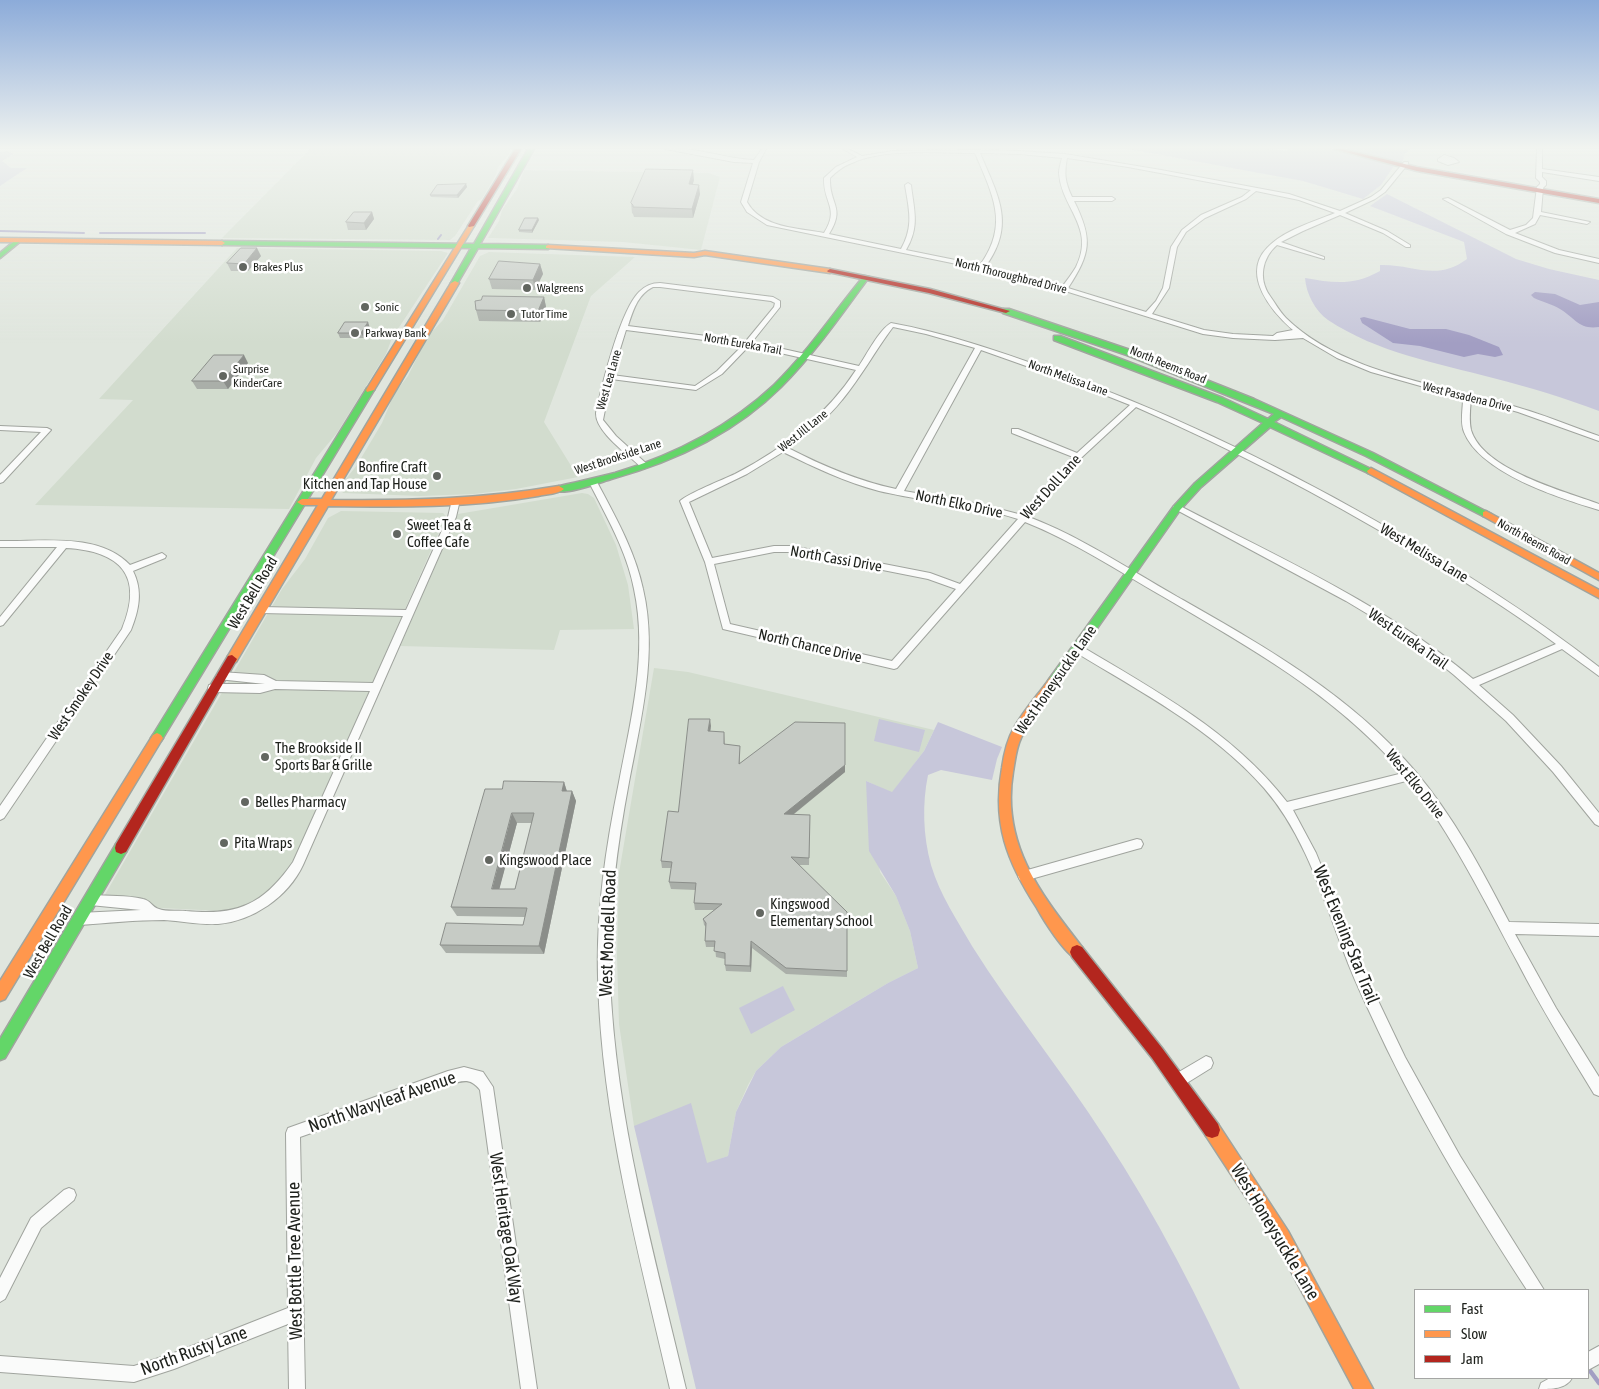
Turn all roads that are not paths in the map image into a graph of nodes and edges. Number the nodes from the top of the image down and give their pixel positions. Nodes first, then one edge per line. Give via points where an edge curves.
1 (1539, 213) edge
2 (478, 214) edge
3 (494, 214) edge
4 (753, 214) edge
5 (835, 214) edge
6 (912, 214) edge
7 (1000, 214) edge
8 (1077, 214) edge
9 (1208, 214) edge
10 (1340, 214) joint
11 (1474, 214) edge
12 (1543, 214) edge
13 (1587, 222) dead end
14 (1508, 233) junction
15 (826, 236) junction
16 (0, 240) edge
17 (20, 240) junction
18 (1277, 243) junction
19 (459, 246) junction
20 (476, 246) junction
21 (1408, 246) dead end
22 (903, 250) junction
23 (0, 256) edge
24 (1322, 258) dead end
25 (1599, 261) edge
26 (982, 267) junction
27 (862, 281) junction
28 (1064, 289) junction
29 (1148, 314) junction
30 (412, 322) junction
31 (892, 325) joint
32 (625, 328) junction
33 (1303, 334) junction
34 (746, 344) junction
35 (416, 346) junction
36 (979, 347) junction
37 (396, 348) junction
38 (803, 356) junction
39 (861, 369) junction
40 (397, 377) junction
41 (609, 377) junction
42 (1467, 397) junction
43 (1135, 404) junction
44 (1280, 414) junction
45 (1270, 423) junction
46 (0, 428) edge
47 (1014, 431) dead end
48 (1599, 439) edge
49 (783, 449) junction
50 (1238, 451) junction
51 (1078, 456) junction
52 (645, 466) junction
53 (0, 480) edge
54 (593, 482) junction
55 (899, 492) junction
56 (302, 502) junction
57 (324, 502) junction
58 (455, 504) junction
59 (1599, 507) edge
60 (1177, 508) junction
61 (1022, 518) junction
62 (0, 544) edge
63 (63, 546) junction
64 (162, 556) dead end
65 (709, 562) junction
66 (129, 569) junction
67 (1130, 574) junction
68 (1599, 577) edge
69 (962, 588) junction
70 (1599, 594) edge
71 (261, 610) junction
72 (407, 613) junction
73 (0, 623) edge
74 (1564, 644) junction
75 (1078, 649) junction
76 (894, 665) joint
77 (1599, 672) edge
78 (220, 676) junction
79 (1471, 684) junction
80 (275, 685) junction
81 (375, 687) junction
82 (213, 688) junction
83 (1412, 775) junction
84 (1286, 807) junction
85 (0, 815) edge
86 (1599, 821) edge
87 (1137, 844) dead end
88 (1024, 876) junction
89 (90, 900) junction
90 (156, 915) junction
91 (79, 918) junction
92 (1506, 928) junction
93 (1599, 930) edge
94 (0, 994) edge
95 (0, 1053) edge
96 (1206, 1062) dead end
97 (471, 1075) joint
98 (1177, 1080) junction
99 (1599, 1089) edge
100 (293, 1133) joint
101 (69, 1195) dead end
102 (1535, 1289) edge
103 (0, 1294) edge
104 (296, 1313) junction
105 (0, 1364) edge
106 (1562, 1379) edge
107 (297, 1389) edge
108 (529, 1389) edge
109 (678, 1389) edge
110 (1364, 1389) edge
111 (1547, 1389) edge

1 - 14 street via 1536,221
2 - 19 main road, West Bell Road
3 - 20 main road, West Bell Road
4 - 15 street, North Thoroughbred Drive via 769,224
5 - 15 street via 833,226
6 - 22 street via 911,239
7 - 26 street via 999,241
8 - 28 street via 1084,229 1085,247 1079,267
9 - 29 street via 1185,230 1176,242 1164,292
10 - 18 street
10 - 21 street via 1400,239
11 - 14 street
12 - 13 street
14 - 25 street via 1552,251
15 - 22 street, North Thoroughbred Drive
16 - 17 main road, North Reems Road
17 - 19 main road, North Reems Road
17 - 23 main road
18 - 24 street
18 - 33 street, West Pasadena Drive via 1264,257 1260,284 1276,311
19 - 20 main road, North Reems Road
19 - 30 main road, West Bell Road
20 - 27 main road, North Reems Road via 694,255 702,260
20 - 35 main road, West Bell Road
22 - 26 street, North Thoroughbred Drive
26 - 28 street, North Thoroughbred Drive
27 - 38 main road, West Brookside Lane
27 - 44 main road, North Reems Road via 1003,310 1177,370
27 - 45 main road, North Reems Road via 1055,337 1130,364
28 - 29 street, North Thoroughbred Drive
29 - 33 street, North Thoroughbred Drive via 1218,334 1275,338 1279,334
30 - 35 main road via 415,330 408,343
30 - 37 main road, West Bell Road
31 - 36 street, North Melissa Lane
31 - 39 street, West Jill Lane
32 - 34 street, North Eureka Trail
32 - 34 street, West Lea Lane via 633,304 651,284 754,296 778,302
32 - 41 street, West Lea Lane
33 - 42 street, West Pasadena Drive via 1335,354 1387,376
34 - 38 street, North Eureka Trail
34 - 41 street via 714,376 696,388
35 - 40 main road, West Bell Road
36 - 43 street, North Melissa Lane via 1091,385
36 - 55 street
37 - 40 main road via 401,353 393,371
37 - 56 main road, West Bell Road
38 - 39 street, North Eureka Trail
38 - 52 main road, West Brookside Lane via 763,399 739,417 710,436
39 - 49 street, West Jill Lane via 832,406
40 - 57 main road, West Bell Road
41 - 52 street, West Lea Lane via 598,410 599,419
42 - 48 street, West Pasadena Drive via 1510,408
42 - 59 street via 1468,433 1491,460 1510,472
43 - 50 street, North Melissa Lane
43 - 51 street, West Doll Lane
44 - 45 main road, West Honeysuckle Lane
44 - 68 main road, North Reems Road via 1450,496
45 - 50 main road, West Honeysuckle Lane
45 - 70 main road, North Reems Road via 1404,487
46 - 53 street via 48,430
47 - 51 street
49 - 55 street, North Elko Drive via 850,480
49 - 65 street, West Jill Lane via 716,487 684,500
50 - 60 main road, West Honeysuckle Lane
50 - 74 street, West Melissa Lane via 1345,506 1494,596
51 - 61 street, West Doll Lane
52 - 54 main road, West Brookside Lane
54 - 58 main road, West Brookside Lane via 518,497
54 - 109 street, West Mondell Road via 628,554 639,589 644,625 640,697 609,869 605,994 622,1141
55 - 61 street, North Elko Drive
56 - 57 main road, West Brookside Lane
56 - 94 main road, West Bell Road
57 - 58 main road, West Brookside Lane
57 - 71 main road, West Bell Road
58 - 72 street
60 - 67 main road, West Honeysuckle Lane
60 - 79 street, West Eureka Trail via 1360,606 1405,633
61 - 67 street, North Elko Drive via 1074,541
61 - 69 street, West Doll Lane
62 - 63 street
63 - 66 street via 93,548
63 - 73 street
64 - 66 street
65 - 69 street, North Cassi Drive via 774,548 792,549 930,576
65 - 76 street, North Chance Drive via 726,627
66 - 85 street, West Smokey Drive via 136,585 136,607 126,630
67 - 75 main road, West Honeysuckle Lane
67 - 83 street, West Elko Drive via 1276,657 1333,697 1367,727
69 - 76 street, West Doll Lane
71 - 72 street
71 - 78 main road, West Bell Road
72 - 81 street
74 - 77 street, West Melissa Lane
74 - 79 street
75 - 84 street, West Evening Star Trail via 1197,722 1250,765
75 - 88 main road, West Honeysuckle Lane via 1015,737 1006,766 1002,807 1011,851
78 - 80 street via 264,679
78 - 82 main road, West Bell Road
79 - 86 street, West Eureka Trail via 1529,738
80 - 81 street
80 - 82 street via 260,689
81 - 90 street via 297,864 279,889 257,906 228,916
82 - 89 main road, West Bell Road
83 - 84 street
83 - 92 street, West Elko Drive via 1451,828
84 - 102 street, West Evening Star Trail via 1314,856 1351,955 1422,1106 1476,1199
87 - 88 street
88 - 98 main road, West Honeysuckle Lane via 1043,908
89 - 90 street via 143,904
89 - 91 main road, West Bell Road
90 - 91 street
91 - 95 main road, West Bell Road
92 - 93 street
92 - 99 street, West Elko Drive via 1537,987
96 - 98 street
97 - 100 street, North Wavyleaf Avenue via 448,1078
97 - 108 street, West Heritage Oak Way via 481,1079 486,1089
98 - 110 main road, West Honeysuckle Lane via 1282,1237
100 - 104 street, West Bottle Tree Avenue
101 - 103 street via 36,1223
104 - 105 street, North Rusty Lane via 134,1374
104 - 107 street, West Bottle Tree Avenue
106 - 111 street

